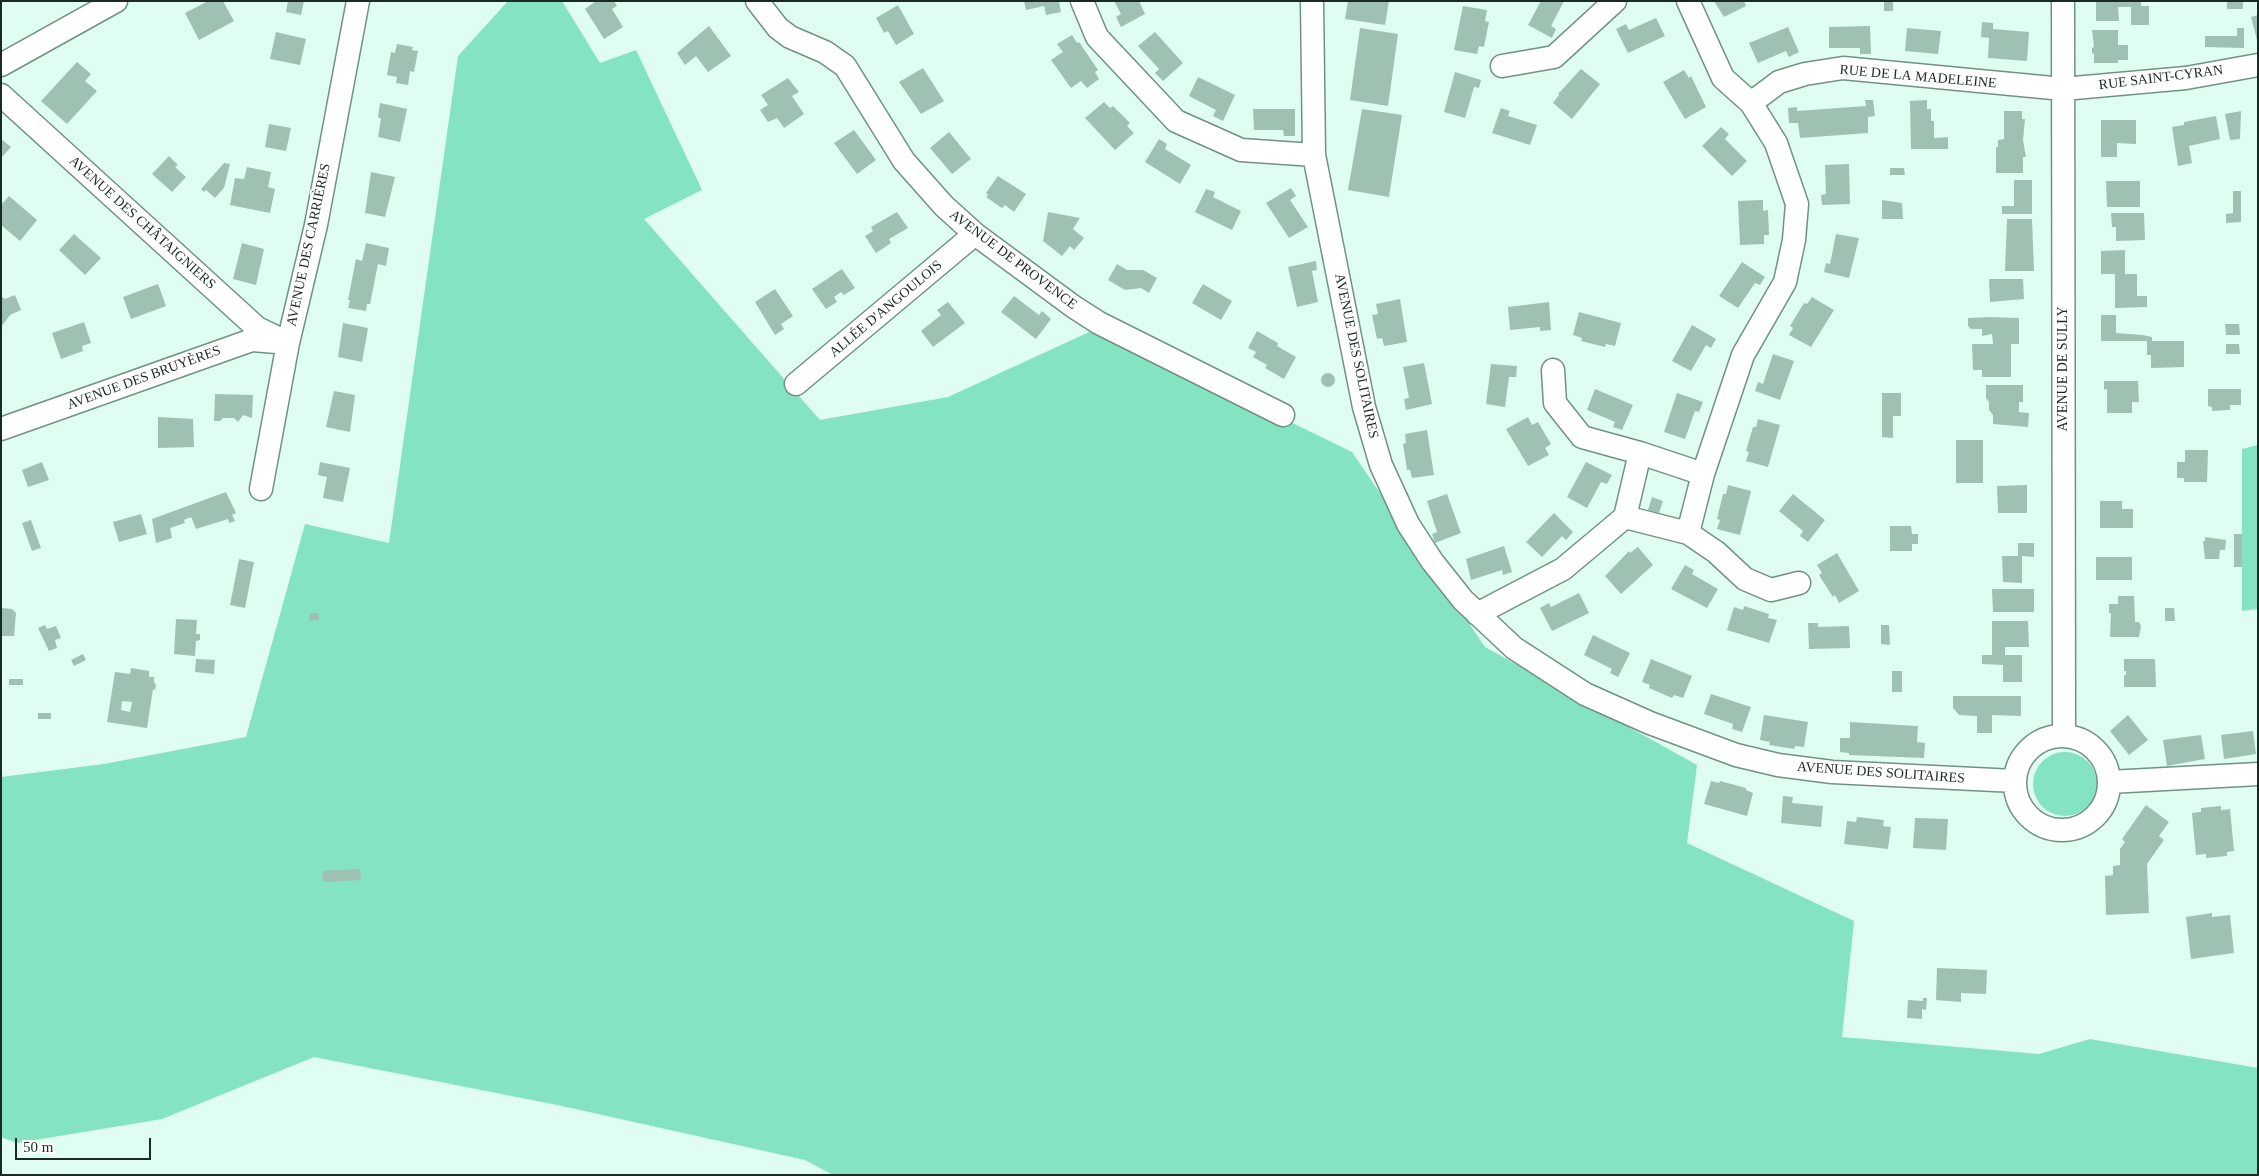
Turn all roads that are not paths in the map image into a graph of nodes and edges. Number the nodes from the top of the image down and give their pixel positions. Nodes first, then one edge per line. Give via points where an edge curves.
1 (116, 1) edge
2 (358, 1) edge
3 (757, 1) edge
4 (1082, 1) edge
5 (1312, 1) edge
6 (1615, 1) edge
7 (1688, 1) edge
8 (2064, 1) edge
9 (1, 65) edge
10 (2258, 65) edge
11 (1502, 66) dead end
12 (2063, 89) junction
13 (1, 95) edge
14 (1751, 103) junction
15 (1314, 155) junction
16 (975, 234) junction
17 (288, 343) junction
18 (1553, 370) dead end
19 (796, 384) dead end
20 (1283, 415) dead end
21 (1, 429) edge
22 (1640, 453) junction
23 (1703, 474) junction
24 (261, 489) dead end
25 (1625, 516) junction
26 (1688, 533) junction
27 (1800, 583) dead end
28 (1477, 614) junction
29 (2064, 736) junction
30 (2258, 774) edge
31 (2015, 781) junction
32 (2109, 782) junction

1 - 9 street
2 - 17 street, AVENUE DES CARRIÈRES via 316,225
3 - 16 street, AVENUE DE PROVENCE via 778,28 790,37 825,52 845,66 904,161 944,206
4 - 15 street via 1096,37 1176,121 1241,150
5 - 15 street, AVENUE DES SOLITAIRES
6 - 11 street via 1554,56
7 - 14 street via 1723,78
8 - 12 street, AVENUE DE SULLY
10 - 12 street, RUE SAINT-CYRAN via 2186,78
12 - 14 street, RUE DE LA MADELEINE via 1843,68 1780,82
12 - 29 street, AVENUE DE SULLY
13 - 17 street, AVENUE DES CHÂTAIGNIERS via 257,328
14 - 23 street via 1776,143 1797,204 1794,240 1785,282 1743,355
15 - 28 street, AVENUE DES SOLITAIRES via 1364,407 1381,465 1420,543 1447,582
16 - 19 street, ALLÉE D'ANGOULOIS
16 - 20 street, AVENUE DE PROVENCE via 1100,323
17 - 21 street, AVENUE DES BRUYÈRES via 252,340
17 - 24 street, AVENUE DES CARRIÈRES
18 - 22 street via 1555,403 1582,437
22 - 23 street
22 - 25 street
23 - 26 street
25 - 26 street
25 - 28 street via 1563,569
26 - 27 street via 1716,552 1745,579 1771,590
28 - 31 street, AVENUE DES SOLITAIRES via 1514,648 1584,694 1736,755 1778,765 1832,772
29 - 31 street via 2036,744 2018,766
29 - 32 street via 2078,739 2100,756 2107,768
30 - 32 street
31 - 32 street via 2016,794 2029,817 2053,830 2081,827 2093,819 2108,796

